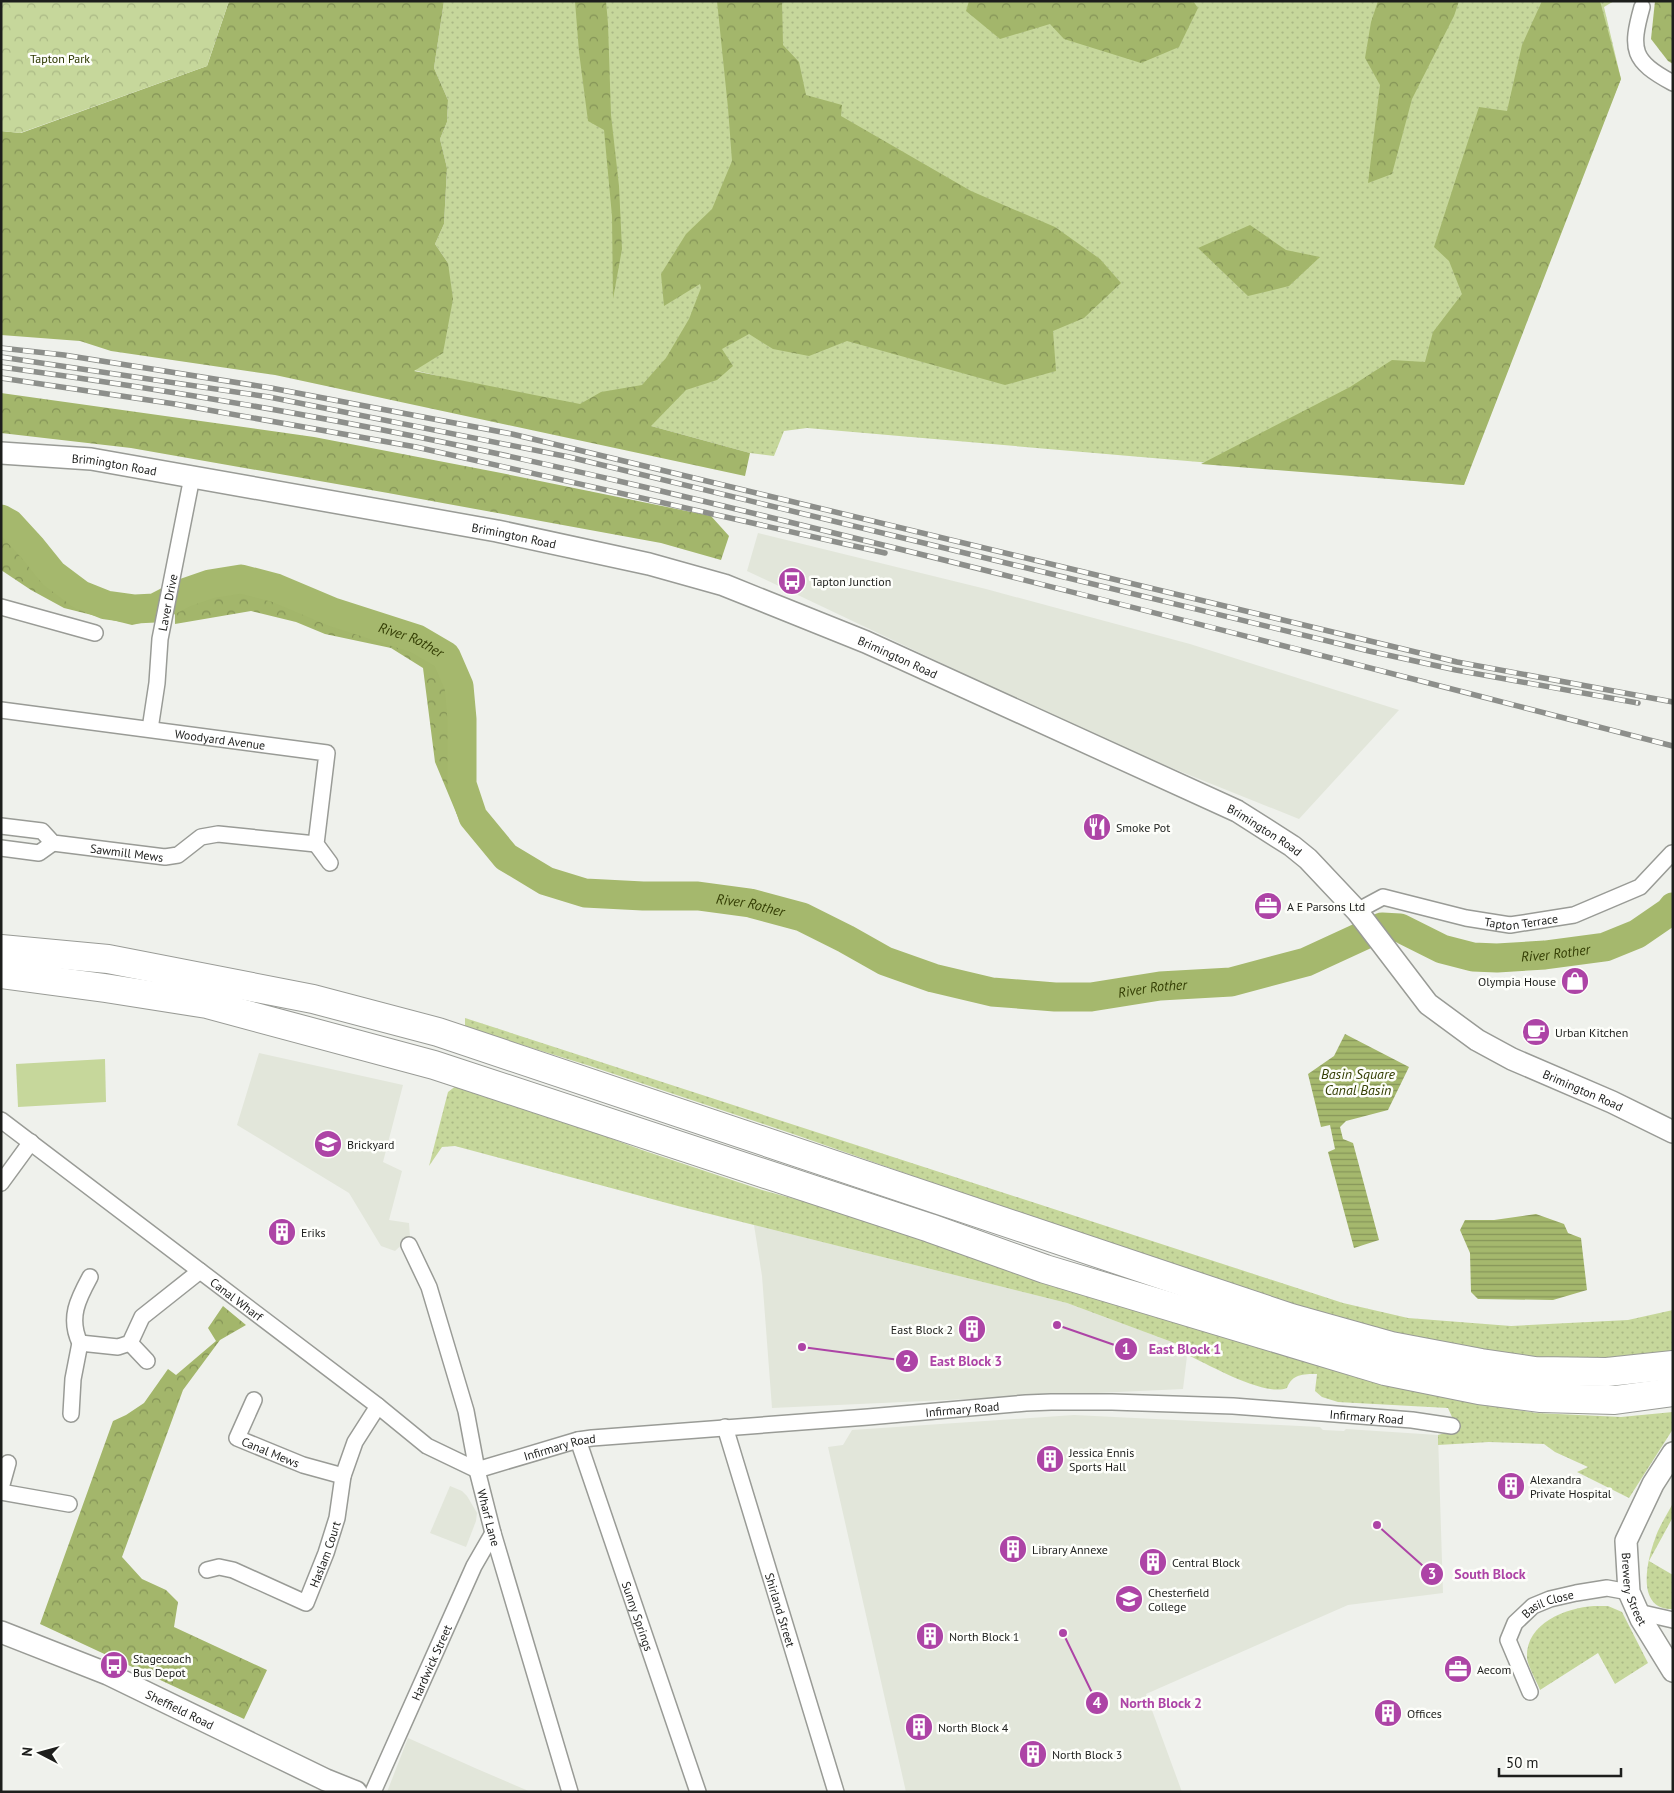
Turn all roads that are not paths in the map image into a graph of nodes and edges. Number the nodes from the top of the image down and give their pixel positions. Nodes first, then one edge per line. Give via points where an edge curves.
1 (1642, 6) dead end
2 (1673, 83) edge
3 (1, 453) edge
4 (192, 477) junction
5 (1, 607) edge
6 (95, 633) dead end
7 (1, 710) edge
8 (150, 729) junction
9 (1, 826) edge
10 (53, 843) junction
11 (316, 844) junction
12 (1, 848) edge
13 (1672, 853) edge
14 (330, 863) dead end
15 (1357, 911) junction
16 (1, 948) edge
17 (1, 974) edge
18 (1, 1120) edge
19 (1673, 1132) edge
20 (31, 1142) junction
21 (1, 1183) edge
22 (409, 1245) dead end
23 (200, 1271) junction
24 (90, 1276) dead end
25 (80, 1343) junction
26 (130, 1343) junction
27 (147, 1361) dead end
28 (1673, 1365) edge
29 (1673, 1392) edge
30 (254, 1400) dead end
31 (378, 1406) junction
32 (71, 1414) dead end
33 (1452, 1426) dead end
34 (725, 1427) junction
35 (578, 1440) junction
36 (1673, 1453) edge
37 (8, 1463) dead end
38 (477, 1470) junction
39 (343, 1476) junction
40 (1, 1490) edge
41 (69, 1504) dead end
42 (494, 1533) junction
43 (207, 1570) dead end
44 (1629, 1592) junction
45 (1638, 1612) junction
46 (1673, 1620) edge
47 (1, 1632) edge
48 (1672, 1668) edge
49 (1530, 1692) dead end
50 (356, 1792) edge
51 (373, 1792) edge
52 (570, 1792) edge
53 (698, 1792) edge
54 (836, 1792) edge

1 - 2 street via 1636,29 1637,56 1642,63
3 - 4 main road, Brimington Road via 91,459
4 - 8 street, Laver Drive via 162,624
4 - 15 main road, Brimington Road via 564,544 724,585 866,642 1236,811 1292,846
5 - 6 street
7 - 8 street, Woodyard Avenue
8 - 11 street, Woodyard Avenue via 327,753
9 - 10 street, Sawmill Mews via 42,831
10 - 11 street, Sawmill Mews via 165,857 183,852 201,837 218,834
10 - 12 street, Sawmill Mews via 39,852
11 - 14 street
13 - 15 street, Tapton Terrace via 1640,887 1574,915 1510,925 1466,918 1383,897
15 - 19 main road, Brimington Road via 1428,1004 1477,1040 1512,1060
16 - 28 highway via 108,959 172,971 313,999 438,1032 1291,1318 1391,1346 1535,1371 1607,1372
17 - 29 highway via 207,1004 434,1065 1045,1269 1385,1371 1479,1390 1541,1398 1615,1400
18 - 20 street, Canal Wharf
20 - 21 street
20 - 23 street, Canal Wharf
22 - 38 street, Wharf Lane via 430,1287 466,1411
23 - 26 street via 142,1317
23 - 31 street, Canal Wharf
24 - 25 street via 80,1296 74,1321
25 - 26 street via 118,1347
25 - 32 street
26 - 27 street
30 - 39 street, Canal Mews via 237,1438 303,1466
31 - 38 street, Canal Wharf via 427,1446
31 - 39 street, Haslam Court via 355,1442
33 - 34 street, Infirmary Road via 1312,1411 1112,1402 1026,1403
34 - 35 street, Infirmary Road
34 - 54 street, Shirland Street
35 - 38 street, Infirmary Road
35 - 53 street, Sunny Springs
36 - 44 main road, Brewery Street via 1653,1484 1626,1541
37 - 40 street
38 - 42 street, Wharf Lane
39 - 43 street, Haslam Court via 337,1518 306,1603 233,1570 219,1567
40 - 41 street
42 - 51 street, Hardwick Street via 474,1566
42 - 52 street, Wharf Lane
44 - 45 main road, Brewery Street
44 - 49 street, Basil Close via 1607,1588 1550,1599 1533,1606 1515,1623 1508,1640
45 - 46 street
45 - 48 main road, Brewery Street
47 - 50 main road, Sheffield Road via 108,1674

